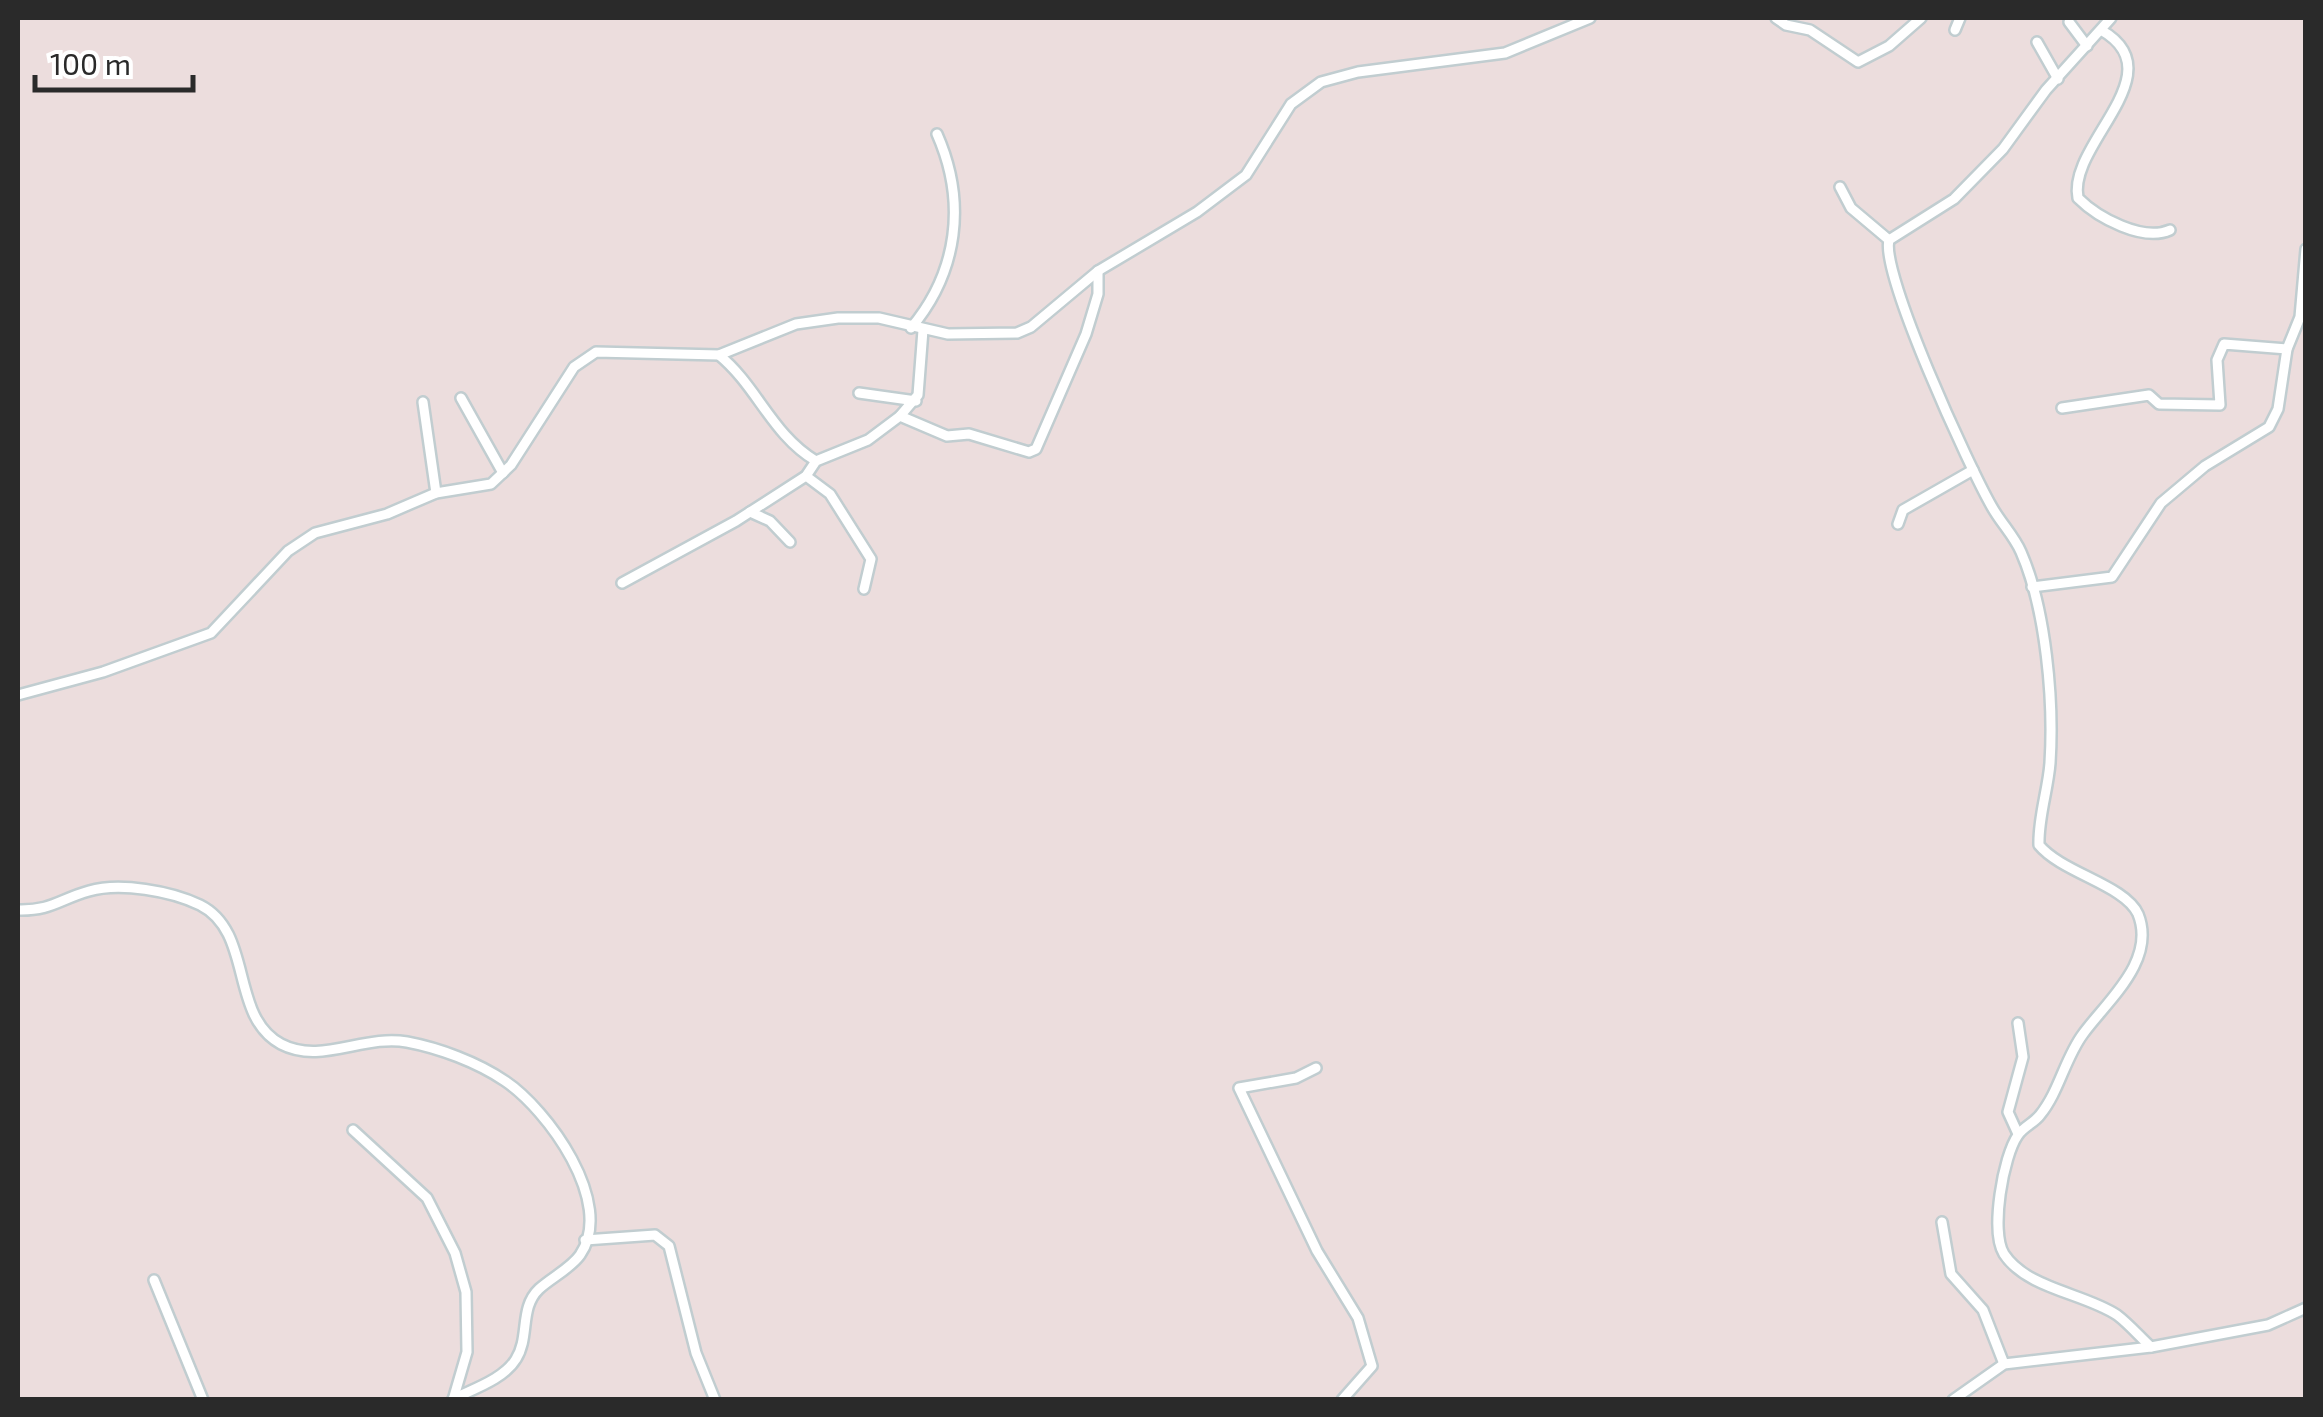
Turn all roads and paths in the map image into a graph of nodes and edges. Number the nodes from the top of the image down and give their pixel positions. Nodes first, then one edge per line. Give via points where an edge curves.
1 (1590, 18) edge
2 (1776, 18) edge
3 (1921, 18) edge
4 (1960, 18) edge
5 (2111, 18) edge
6 (2069, 22) dead end
7 (1956, 30) dead end
8 (2101, 30) junction
9 (2037, 42) dead end
10 (2088, 46) junction
11 (2058, 78) junction
12 (938, 134) dead end
13 (1840, 187) dead end
14 (2170, 230) dead end
15 (1888, 240) junction
16 (2306, 249) edge
17 (1098, 271) junction
18 (911, 328) junction
19 (923, 330) junction
20 (2287, 349) junction
21 (719, 356) junction
22 (859, 393) dead end
23 (461, 398) dead end
24 (916, 401) junction
25 (423, 402) dead end
26 (2062, 408) dead end
27 (900, 416) junction
28 (816, 461) junction
29 (1973, 470) junction
30 (503, 473) junction
31 (806, 476) junction
32 (436, 493) junction
33 (750, 512) junction
34 (1898, 524) dead end
35 (790, 542) dead end
36 (622, 582) dead end
37 (2032, 587) junction
38 (864, 589) dead end
39 (18, 695) edge
40 (18, 910) edge
41 (2018, 1023) dead end
42 (1316, 1068) dead end
43 (353, 1130) dead end
44 (2018, 1134) junction
45 (1942, 1222) dead end
46 (585, 1240) junction
47 (154, 1280) dead end
48 (2306, 1308) edge
49 (2150, 1347) junction
50 (2004, 1364) junction
51 (453, 1399) edge
52 (203, 1400) edge
53 (715, 1400) edge
54 (1342, 1400) edge
55 (1953, 1400) edge

1 - 17 street via 1505,53 1321,82 1290,104 1246,176
2 - 3 street via 1810,30 1858,62
4 - 7 street
5 - 8 street
6 - 10 street
8 - 10 street
8 - 14 street via 2117,40 2128,66 2122,96 2082,172 2078,198 2143,234
9 - 11 street
10 - 11 street
11 - 15 street via 1954,199
12 - 18 street via 954,184 955,228 933,302
13 - 15 street via 1851,208
15 - 29 street via 1888,262 1913,339
16 - 20 street via 2300,317
17 - 19 street via 1017,333
17 - 27 street via 1086,334 1036,449 969,434 947,436
18 - 19 street
18 - 21 street via 879,318 813,320
19 - 24 street
20 - 26 street via 2224,344 2217,360 2220,404 2159,404 2149,395
20 - 37 street via 2270,427 2161,502 2112,577
21 - 28 street via 782,433
21 - 30 street via 596,352 583,359
22 - 24 street
23 - 30 street
24 - 27 street
25 - 32 street
27 - 28 street via 868,440
28 - 31 street
29 - 34 street via 1903,510
29 - 37 street via 2020,550
30 - 32 street via 474,490
31 - 33 street
31 - 38 street via 830,494 870,559
32 - 39 street via 316,533 288,552 211,633
33 - 35 street
33 - 36 street
37 - 44 street via 2052,700 2039,846 2051,860 2116,893 2137,912 2140,930 2134,964 2116,998 2083,1034 2041,1115
40 - 46 street via 46,910 118,886 198,904 229,933 262,1030 280,1043 303,1052 410,1043 500,1078 516,1089 580,1172
41 - 44 street via 2022,1057 2008,1112
42 - 54 street via 1239,1088 1317,1252 1358,1318 1372,1366
43 - 51 street via 426,1198 455,1253 466,1292 467,1352
44 - 49 street via 2001,1196 2000,1248 2018,1268 2117,1315
45 - 50 street via 1951,1274 1983,1310
46 - 51 street via 580,1255 529,1300 521,1347 508,1369
46 - 53 street via 655,1235 669,1246
47 - 52 street
48 - 49 street via 2268,1325
49 - 50 street
50 - 55 street

